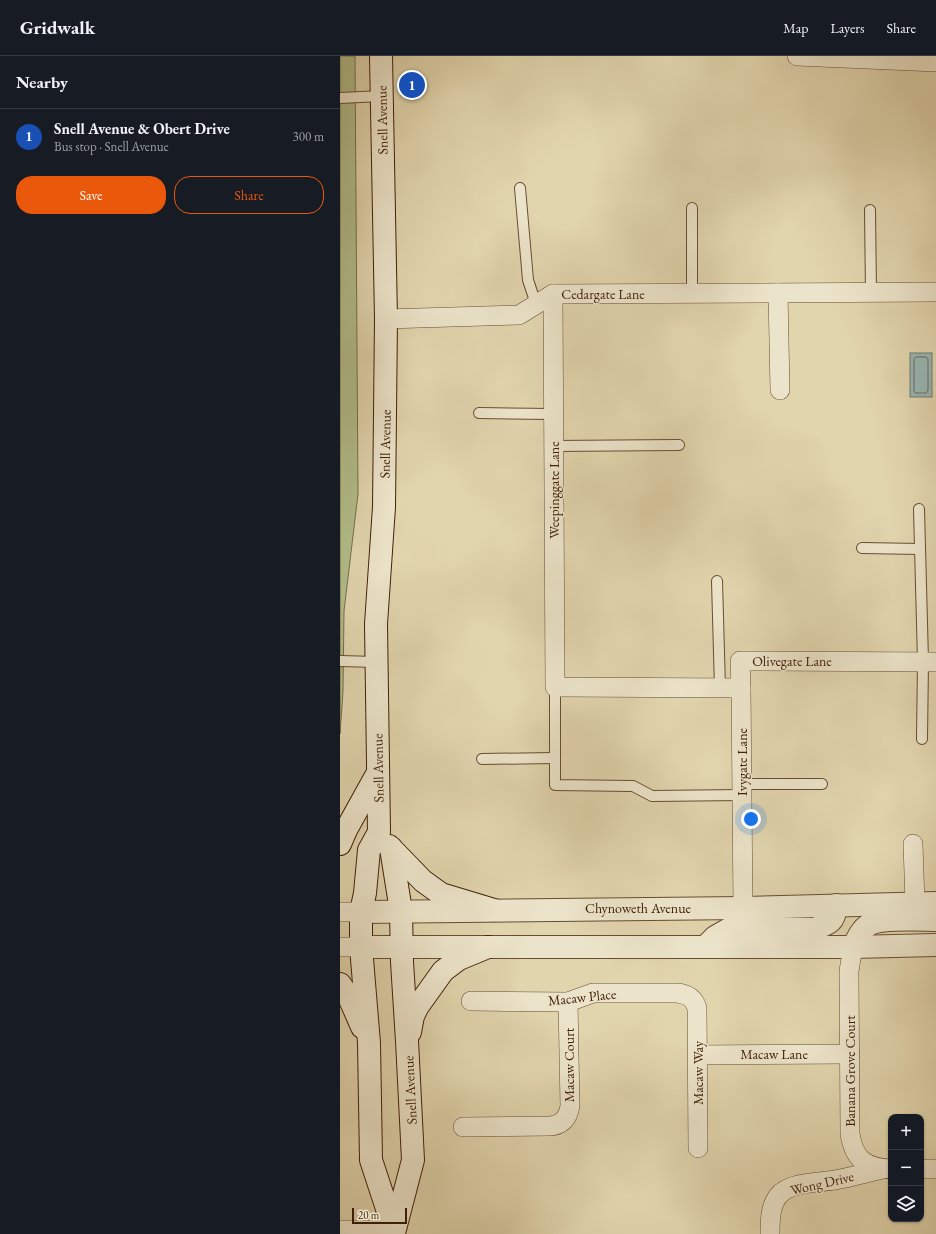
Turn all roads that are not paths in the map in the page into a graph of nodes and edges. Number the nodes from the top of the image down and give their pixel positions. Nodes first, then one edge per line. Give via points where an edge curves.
1 (381, 56) edge
2 (798, 56) edge
3 (936, 62) edge
4 (381, 96) junction
5 (340, 98) edge
6 (520, 188) dead end
7 (692, 208) dead end
8 (870, 210) dead end
9 (871, 292) junction
10 (936, 292) edge
11 (692, 293) junction
12 (778, 293) junction
13 (553, 294) junction
14 (536, 304) junction
15 (386, 319) junction
16 (780, 390) dead end
17 (479, 413) dead end
18 (553, 414) junction
19 (554, 446) junction
20 (679, 446) dead end
21 (919, 509) dead end
22 (862, 548) dead end
23 (920, 549) junction
24 (717, 581) dead end
25 (340, 661) edge
26 (930, 661) edge
27 (376, 662) junction
28 (555, 687) junction
29 (720, 688) junction
30 (741, 688) junction
31 (922, 739) dead end
32 (554, 758) junction
33 (482, 759) dead end
34 (377, 773) junction
35 (822, 784) dead end
36 (742, 790) junction
37 (385, 840) junction
38 (340, 844) edge
39 (913, 844) dead end
40 (925, 903) edge
41 (836, 905) junction
42 (743, 908) junction
43 (494, 910) junction
44 (401, 911) junction
45 (350, 912) edge
46 (936, 920) edge
47 (936, 945) edge
48 (351, 947) edge
49 (401, 947) junction
50 (488, 947) junction
51 (705, 947) junction
52 (853, 947) junction
53 (340, 984) edge
54 (692, 999) joint
55 (471, 1001) dead end
56 (568, 1002) junction
57 (408, 1041) junction
58 (369, 1043) junction
59 (698, 1054) junction
60 (850, 1054) junction
61 (463, 1127) dead end
62 (698, 1148) dead end
63 (887, 1169) edge
64 (924, 1169) edge
65 (936, 1169) edge
66 (340, 1230) edge
67 (394, 1232) edge
68 (770, 1234) edge

1 - 4 main road, Snell Avenue
2 - 3 street
4 - 5 lane
4 - 15 main road, Snell Avenue
6 - 14 lane via 528,280
7 - 11 lane
8 - 9 lane
9 - 10 street, Cedargate Lane
9 - 12 street, Cedargate Lane
11 - 12 street, Cedargate Lane
11 - 13 street, Cedargate Lane
12 - 16 street
13 - 14 street, Cedargate Lane
13 - 18 street, Weepinggate Lane
14 - 15 street, Cedargate Lane via 519,315
15 - 27 main road, Snell Avenue via 384,507
17 - 18 lane
18 - 19 street, Weepinggate Lane
19 - 20 lane
19 - 28 street, Weepinggate Lane
21 - 23 lane
22 - 23 lane
23 - 26 lane
24 - 29 lane
25 - 27 lane
26 - 30 street, Olivegate Lane via 740,661
26 - 31 lane
27 - 34 main road, Snell Avenue
28 - 29 street
28 - 32 lane
29 - 30 street
30 - 36 street, Ivygate Lane
32 - 33 lane
32 - 36 lane via 554,785 633,786 652,796
34 - 37 main road, Snell Avenue
34 - 38 main road
35 - 36 lane
36 - 42 street, Ivygate Lane
37 - 43 main road via 423,881 440,894
37 - 44 main road, Snell Avenue
37 - 45 main road via 369,850 365,893
39 - 40 street
40 - 41 main road, Chynoweth Avenue
41 - 42 main road, Chynoweth Avenue
41 - 51 main road via 832,922 825,926 814,929 729,929
42 - 43 main road, Chynoweth Avenue
43 - 44 main road, Chynoweth Avenue
44 - 45 main road, Chynoweth Avenue
44 - 49 main road, Snell Avenue
45 - 48 main road
46 - 52 main road via 872,922 862,931
47 - 52 main road
48 - 49 main road
48 - 58 main road
49 - 50 main road
49 - 57 main road, Snell Avenue
50 - 51 main road
50 - 57 main road via 459,959 443,971 413,1016
51 - 52 main road
52 - 60 street, Banana Grove Court via 849,972
53 - 58 main road via 349,997
54 - 56 street, Macaw Place via 688,995 678,993 593,993
54 - 59 street, Macaw Way via 697,1008
55 - 56 street, Macaw Place
56 - 61 street, Macaw Court via 570,1106 566,1118 550,1126
57 - 67 main road, Snell Avenue via 413,1160
58 - 67 main road via 371,1160
59 - 60 street, Macaw Lane
59 - 62 street, Macaw Way
60 - 63 street, Banana Grove Court via 852,1146 867,1164
63 - 68 street, Wong Drive via 792,1187 781,1193 774,1204
64 - 65 street
66 - 67 street

